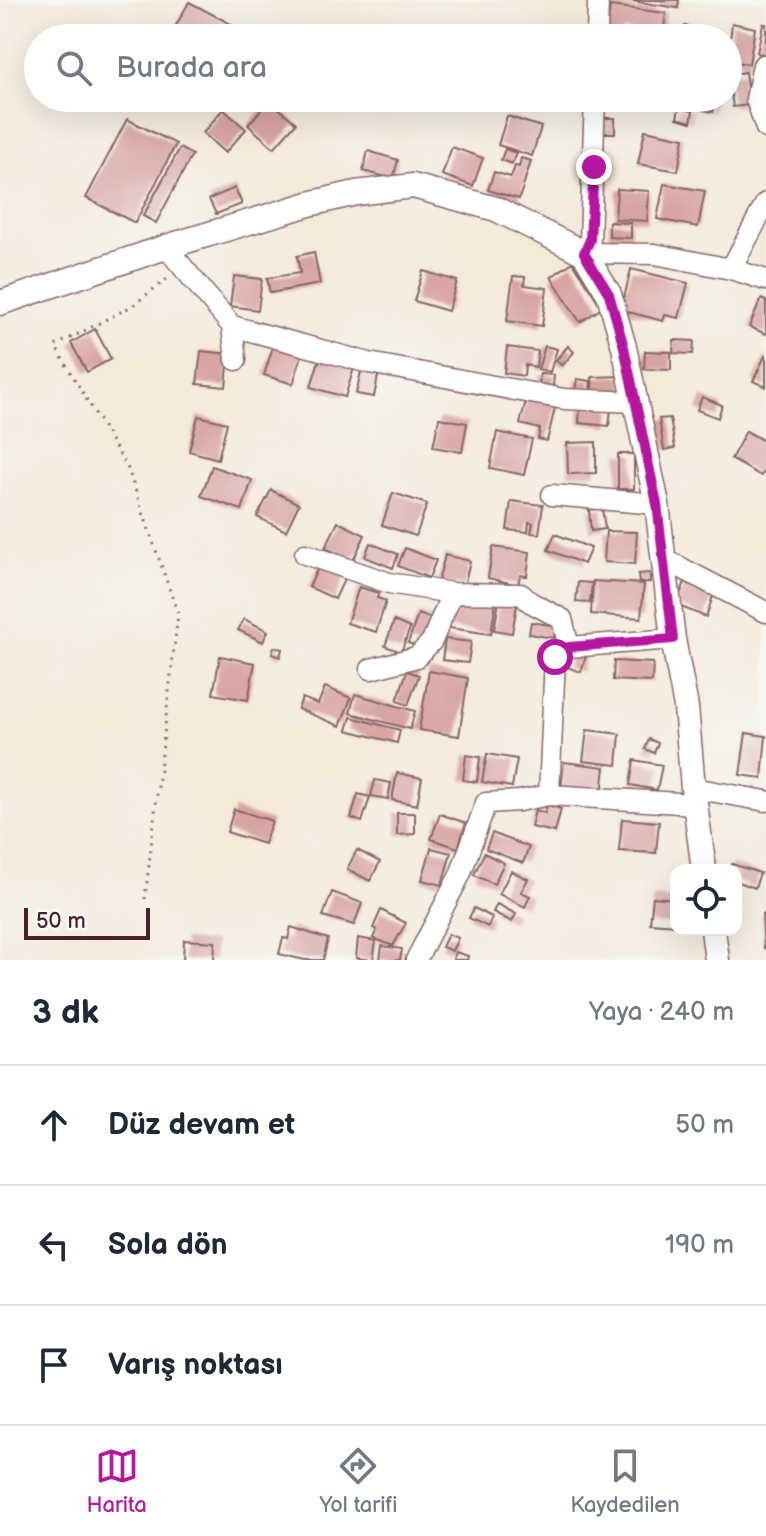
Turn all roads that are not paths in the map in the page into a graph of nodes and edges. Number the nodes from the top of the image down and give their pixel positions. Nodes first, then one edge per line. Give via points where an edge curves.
1 (598, 0) edge
2 (597, 24) edge
3 (763, 65) dead end
4 (595, 112) edge
5 (766, 128) edge
6 (766, 203) edge
7 (166, 247) junction
8 (584, 253) junction
9 (731, 269) junction
10 (766, 280) edge
11 (0, 303) edge
12 (232, 326) junction
13 (236, 360) dead end
14 (636, 402) junction
15 (552, 495) dead end
16 (657, 504) junction
17 (305, 554) dead end
18 (662, 558) junction
19 (452, 593) junction
20 (766, 612) edge
21 (673, 639) junction
22 (569, 647) junction
23 (371, 669) dead end
24 (549, 795) junction
25 (694, 796) junction
26 (766, 801) edge
27 (703, 864) edge
28 (714, 936) edge
29 (416, 960) edge
30 (717, 960) edge

1 - 2 street
3 - 5 street via 756,99
4 - 8 street via 590,240
6 - 9 street
7 - 8 street via 309,204 413,186 496,209
7 - 11 street
7 - 12 street
8 - 9 street via 655,254
8 - 14 street via 609,294
9 - 10 street
12 - 13 street
12 - 14 street via 369,363 564,399
14 - 16 street
15 - 16 street
16 - 18 street
17 - 19 street via 389,583
18 - 20 street
18 - 21 street
19 - 22 street via 521,594 562,619
19 - 23 street via 432,641 417,657
21 - 22 street
21 - 25 street
22 - 24 street via 555,657
24 - 25 street
24 - 29 street via 486,803 460,875
25 - 26 street
25 - 27 street
28 - 30 street

